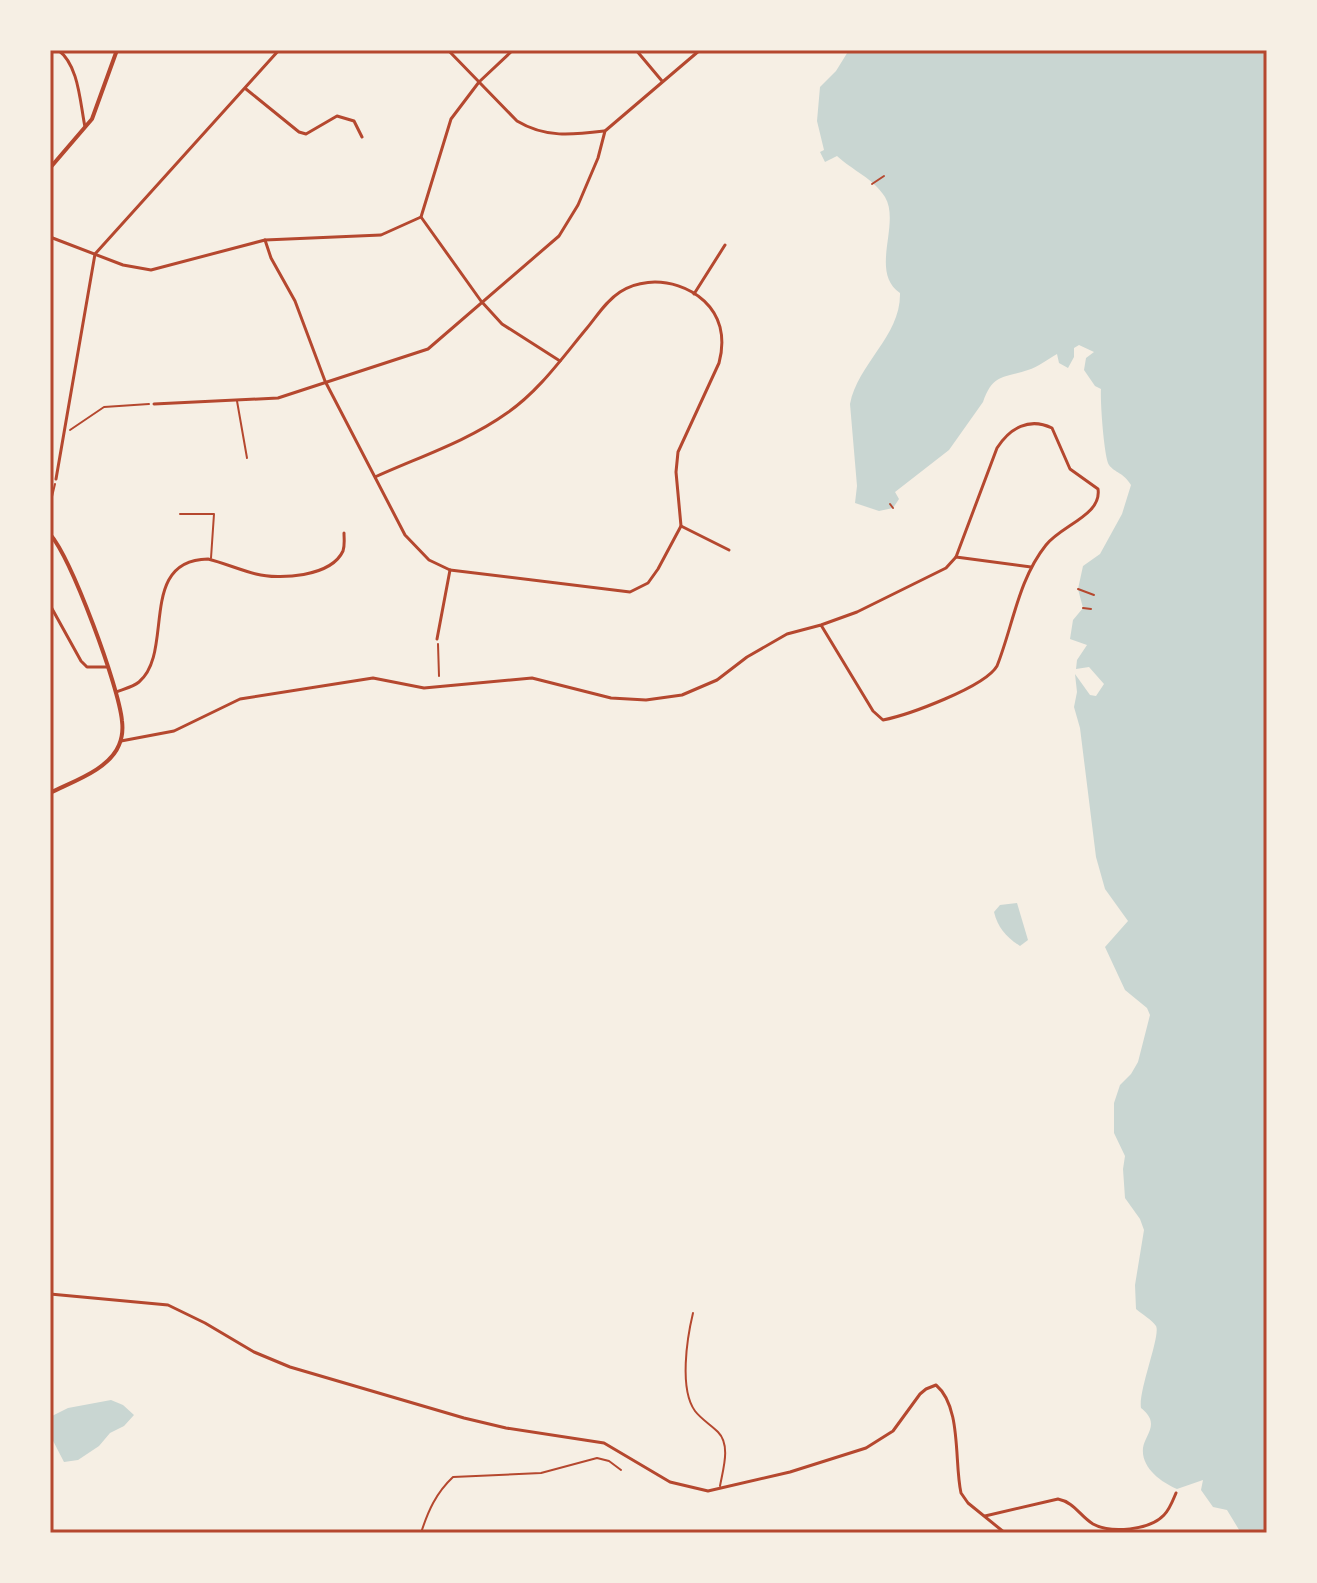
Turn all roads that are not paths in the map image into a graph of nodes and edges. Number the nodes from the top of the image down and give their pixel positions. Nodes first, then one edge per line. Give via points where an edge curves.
1 (58, 50) edge
2 (117, 50) edge
3 (279, 50) edge
4 (448, 50) edge
5 (513, 50) edge
6 (636, 50) edge
7 (700, 50) edge
8 (479, 82) junction
9 (662, 82) junction
10 (245, 88) junction
11 (85, 128) junction
12 (605, 131) junction
13 (362, 137) dead end
14 (50, 168) edge
15 (421, 217) junction
16 (50, 237) edge
17 (265, 240) junction
18 (725, 245) dead end
19 (95, 254) junction
20 (694, 294) junction
21 (481, 301) junction
22 (560, 361) junction
23 (325, 381) junction
24 (237, 401) junction
25 (154, 404) road end
26 (247, 458) dead end
27 (375, 477) junction
28 (56, 479) road end
29 (180, 514) dead end
30 (681, 526) junction
31 (344, 533) dead end
32 (50, 534) edge
33 (729, 550) dead end
34 (956, 557) junction
35 (211, 560) junction
36 (1031, 567) junction
37 (450, 570) junction
38 (50, 605) edge
39 (821, 625) junction
40 (437, 639) road end
41 (107, 667) junction
42 (115, 693) junction
43 (121, 741) junction
44 (50, 793) edge
45 (50, 1294) edge
46 (693, 1313) dead end
47 (720, 1489) junction
48 (1176, 1493) dead end
49 (985, 1516) junction
50 (1005, 1533) edge

1 - 11 street via 73,71
2 - 11 street
3 - 10 street
4 - 8 street
5 - 8 street
6 - 9 street
7 - 9 street
8 - 12 street via 517,121 538,132
8 - 15 street via 451,119
9 - 12 street
10 - 13 street via 299,132 306,134 337,116 354,121
10 - 19 street
11 - 14 street
12 - 21 street via 564,229
15 - 17 street via 381,235
15 - 21 street
16 - 19 street
17 - 19 street via 151,270
17 - 23 street
18 - 20 street
19 - 28 street
20 - 22 street via 670,283 633,285 611,298
20 - 30 street via 715,314 722,350 678,452
21 - 22 street via 502,324
21 - 23 street via 428,349
22 - 27 street via 536,388 486,427
23 - 24 street via 278,398
23 - 27 street
24 - 25 street
24 - 26 lane
27 - 37 street via 405,535 429,560
29 - 35 lane via 214,514
30 - 33 street
30 - 37 street via 648,583 630,592
31 - 35 street via 339,557 308,573 272,577
32 - 41 street
34 - 36 street
34 - 36 street via 997,448 1013,431 1039,423 1052,428 1066,464 1096,486 1099,495 1095,508 1062,528
34 - 39 street via 946,568
35 - 42 street via 189,562 170,577 146,674
36 - 39 street via 992,676 891,718 883,720 873,711
37 - 40 street
38 - 41 street via 87,667
39 - 43 street via 787,634 701,688 663,699 611,698 532,678 424,688 373,678 240,699 174,731
41 - 42 street
42 - 43 street
43 - 44 street via 105,763
45 - 47 street via 168,1305 290,1367 478,1421 604,1443 670,1482
46 - 47 lane via 687,1382 694,1410 722,1436
47 - 49 street via 874,1444 936,1385 952,1415 961,1493
48 - 49 street via 1166,1513 1149,1525 1117,1529 1094,1524 1058,1499
49 - 50 street

